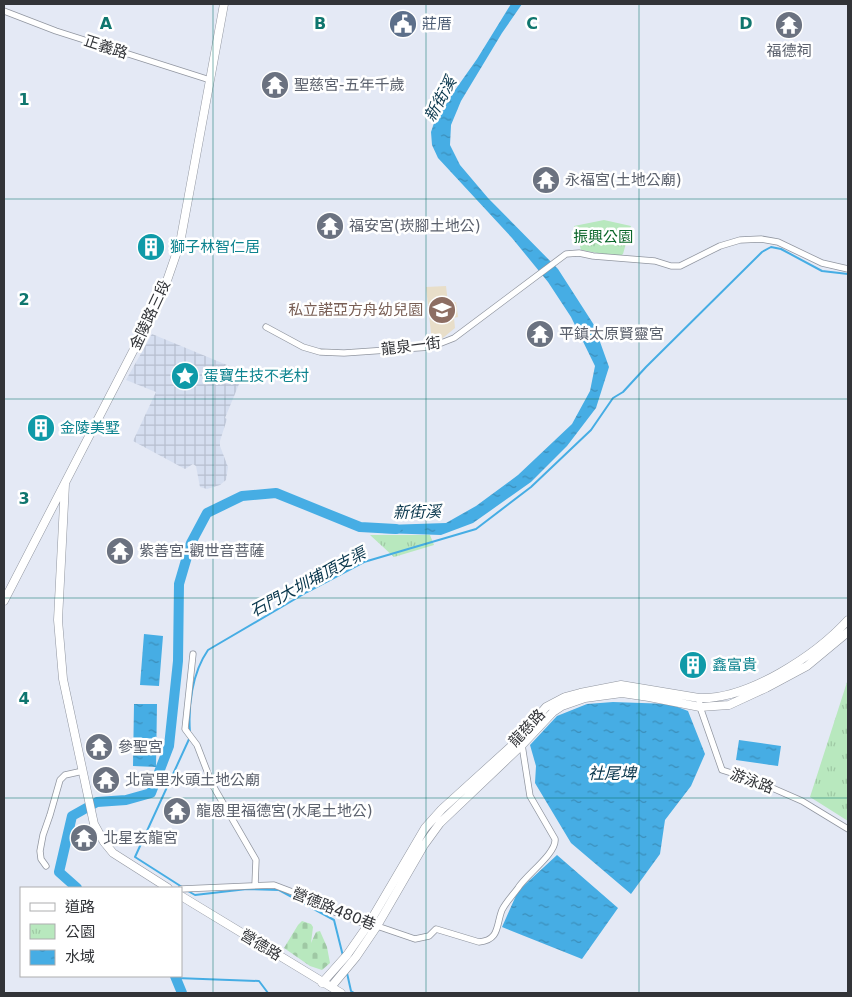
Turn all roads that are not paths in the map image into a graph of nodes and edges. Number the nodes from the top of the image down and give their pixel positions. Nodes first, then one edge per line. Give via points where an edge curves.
1 (224, 4) edge
2 (4, 11) edge
3 (210, 80) junction
4 (848, 268) edge
5 (266, 327) dead end
6 (66, 479) junction
7 (4, 602) edge
8 (848, 620) edge
9 (848, 632) edge
10 (193, 654) dead end
11 (764, 685) junction
12 (699, 698) junction
13 (700, 707) junction
14 (519, 743) junction
15 (83, 771) junction
16 (848, 829) edge
17 (46, 866) dead end
18 (255, 885) junction
19 (166, 887) edge
20 (182, 889) edge
21 (182, 897) edge
22 (372, 926) junction
23 (322, 982) junction
24 (330, 987) junction
25 (341, 993) edge

1 - 3 street, 金陵路三段
2 - 3 street, 正義路
3 - 6 street, 金陵路三段 via 180,243 165,286 154,314
4 - 5 street, 龍泉一街 via 822,263 778,242 761,239 740,240 720,246 680,266 579,252 566,254 454,338 431,346 320,352 302,347
6 - 7 street, 金陵路三段
6 - 15 street via 58,620 63,679
8 - 11 street, 龍慈路 via 817,648
9 - 11 street, 龍慈路 via 807,666
10 - 18 street via 185,729 197,745 212,784 256,860
11 - 12 street, 龍慈路 via 728,696
11 - 13 street, 龍慈路 via 729,705
12 - 13 street, 游泳路
12 - 14 street, 龍慈路 via 621,685 580,692 546,707
13 - 14 street, 龍慈路 via 622,693 586,698 553,712
13 - 16 street, 游泳路 via 722,770 802,801
14 - 22 street, 龍慈路 via 424,828
14 - 22 street, 營德路480巷 via 530,796 556,844 502,910 493,937 479,942 436,930 429,936 415,939
15 - 17 street via 65,775 60,780 40,851
15 - 19 street via 94,824 104,842 114,853
18 - 20 street, 營德路480巷
18 - 22 street, 營德路480巷 via 274,885
21 - 23 street, 營德路
22 - 23 street, 龍慈路
22 - 24 street, 龍慈路 via 356,957
23 - 24 street, 營德路
24 - 25 street, 營德路

